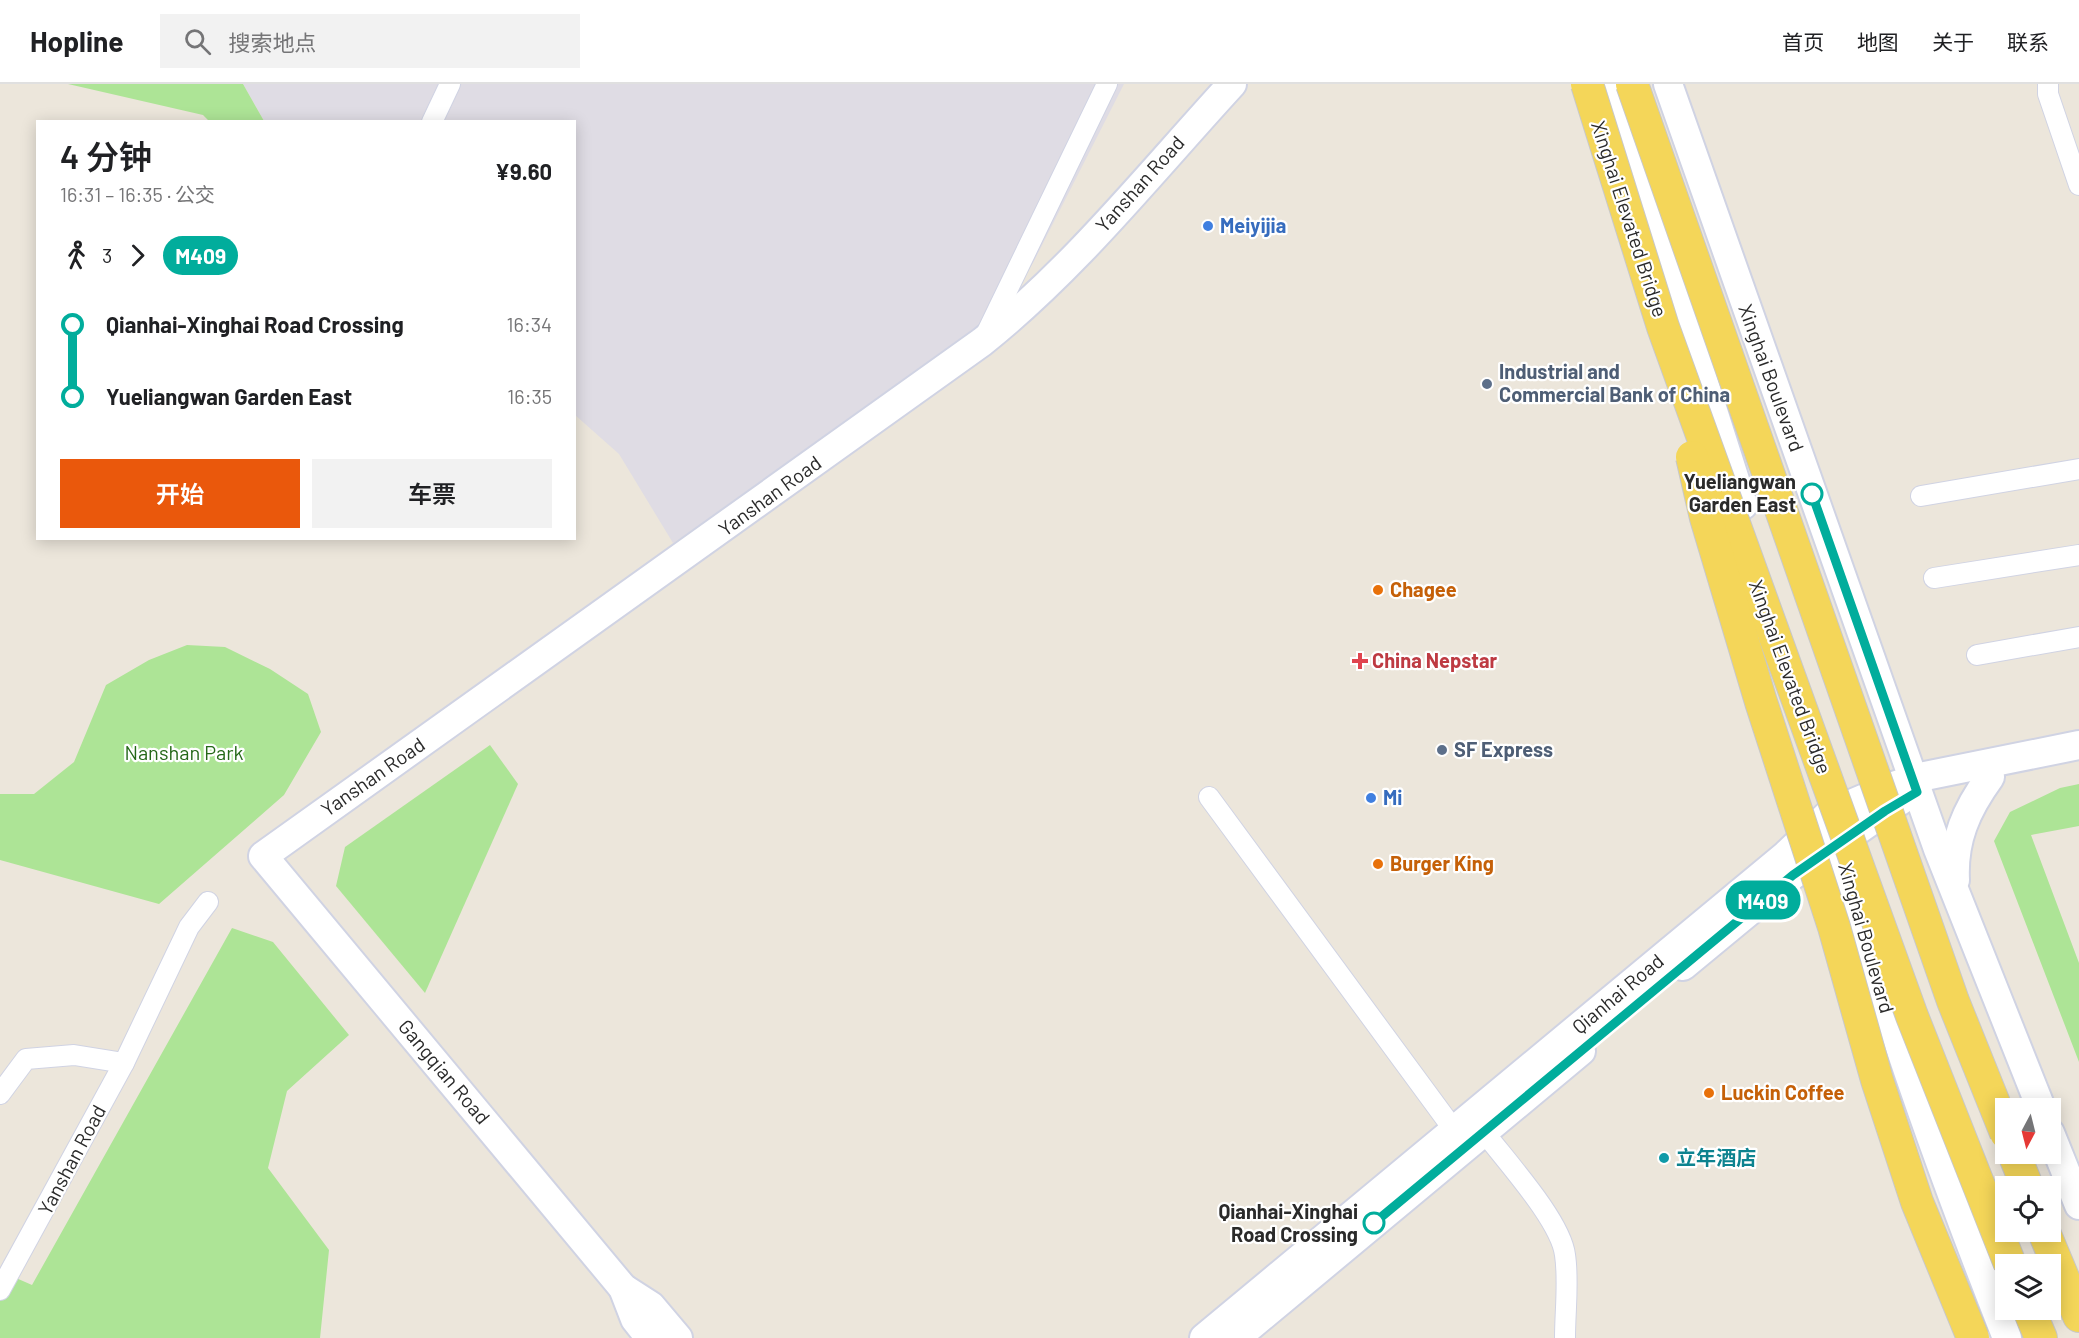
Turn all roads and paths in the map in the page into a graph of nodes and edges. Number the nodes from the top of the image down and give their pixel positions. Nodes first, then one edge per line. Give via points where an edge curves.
1 (450, 84) edge
2 (1107, 84) edge
3 (1232, 84) edge
4 (1587, 84) edge
5 (1609, 84) edge
6 (1632, 84) edge
7 (1668, 84) edge
8 (2048, 84) edge
9 (433, 120) edge
10 (2079, 185) edge
11 (1663, 327) junction
12 (982, 342) junction
13 (2079, 469) edge
14 (1922, 496) dead end
15 (2079, 555) edge
16 (1934, 578) dead end
17 (2079, 637) edge
18 (1977, 655) dead end
19 (2079, 745) edge
20 (2079, 760) edge
21 (1990, 777) junction
22 (1915, 785) junction
23 (1209, 797) dead end
24 (1830, 813) junction
25 (1838, 842) junction
26 (263, 856) joint
27 (1956, 894) junction
28 (208, 902) dead end
29 (124, 1064) junction
30 (0, 1094) edge
31 (2037, 1098) edge
32 (1995, 1105) edge
33 (1454, 1131) junction
34 (1484, 1132) junction
35 (2061, 1160) edge
36 (2079, 1205) edge
37 (2048, 1242) edge
38 (2006, 1254) edge
39 (623, 1288) junction
40 (0, 1290) edge
41 (2079, 1316) edge
42 (2033, 1320) edge
43 (650, 1338) edge
44 (678, 1338) edge
45 (1204, 1338) edge
46 (1236, 1338) edge
47 (1565, 1338) edge
48 (1973, 1338) edge
49 (2007, 1338) edge
50 (2041, 1338) edge

1 - 9 street
2 - 12 street
3 - 12 street, Yanshan Road via 1057,275 1025,308
4 - 11 main road, Xinghai Elevated Bridge, bridge
5 - 24 street, Xinghai Boulevard via 1762,566
6 - 32 main road, bridge via 1949,989
7 - 22 street, Xinghai Boulevard
8 - 10 street
11 - 38 main road, Xinghai Elevated Bridge, bridge via 1912,1016
11 - 48 main road, bridge via 1706,518 1874,1071 1917,1202
12 - 26 street, Yanshan Road
13 - 14 street
15 - 16 street
17 - 18 street
19 - 22 street, Qianhai Road
20 - 21 street, Qianhai Road
21 - 22 street, Qianhai Road
21 - 27 street via 1973,799 1961,827 1956,846
22 - 24 street, Qianhai Road
22 - 25 street, Qianhai Road
22 - 27 street, Xinghai Boulevard
23 - 33 street
24 - 25 street, Xinghai Boulevard
24 - 33 street, Qianhai Road via 1786,855
25 - 34 street, Qianhai Road
25 - 49 street, Xinghai Boulevard via 1914,1093
26 - 39 street, Gangqian Road
27 - 31 street, Xinghai Boulevard
28 - 29 street, Yanshan Road via 189,927
29 - 30 street via 74,1055 26,1059
29 - 40 street, Yanshan Road
33 - 45 street, Qianhai Road
34 - 46 street, Qianhai Road
34 - 47 street via 1552,1222 1563,1243
35 - 36 street
37 - 41 main road
39 - 43 street, Gangqian Road via 635,1319
39 - 44 street, Gangqian Road via 651,1306
42 - 50 main road

